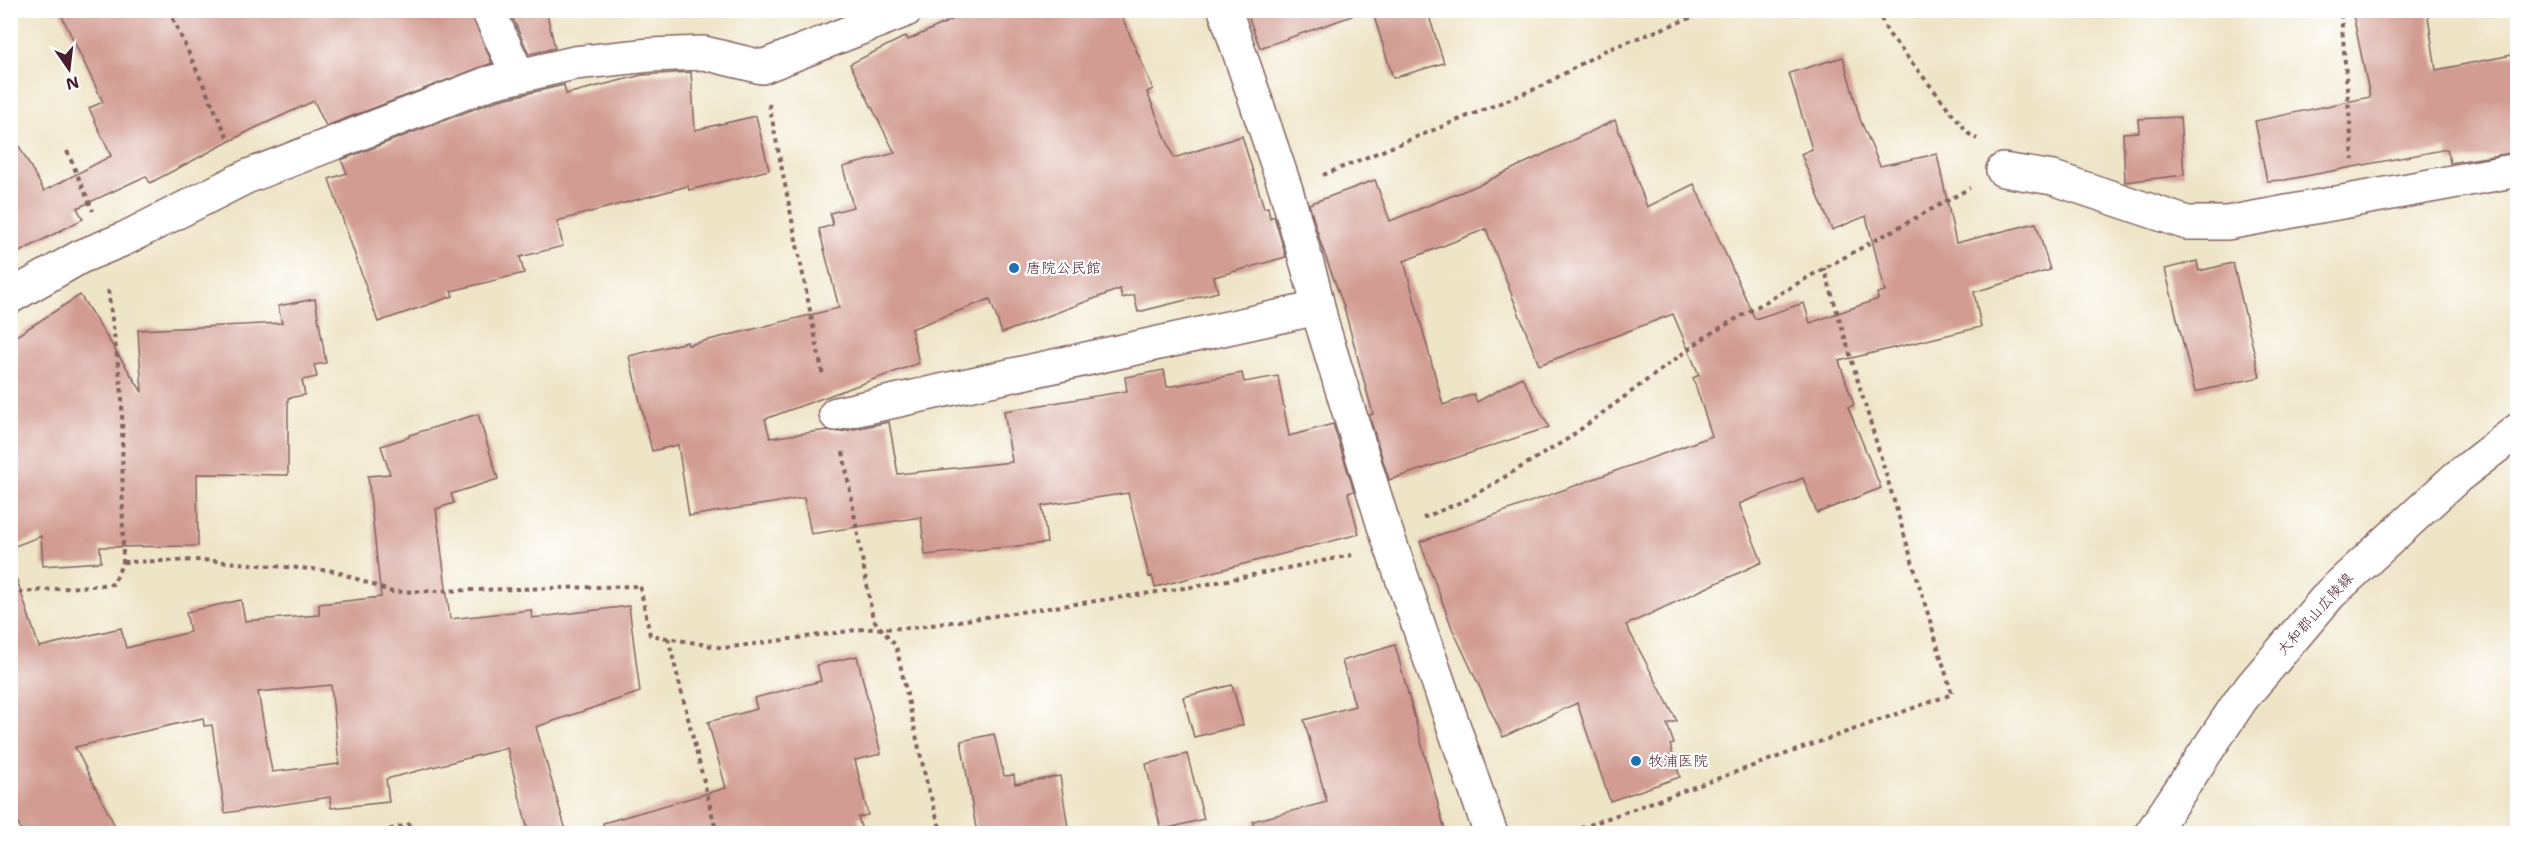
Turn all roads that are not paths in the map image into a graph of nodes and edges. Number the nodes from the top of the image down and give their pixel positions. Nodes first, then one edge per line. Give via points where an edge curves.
1 (488, 10) edge
2 (906, 10) edge
3 (1225, 10) edge
4 (518, 75) junction
5 (2003, 170) road end
6 (2517, 170) edge
7 (10, 297) edge
8 (1318, 308) junction
9 (836, 414) road end
10 (2517, 430) edge
11 (1491, 834) edge
12 (2151, 834) edge

1 - 4 street
2 - 4 street via 762,67 704,53 574,63
3 - 8 street via 1286,190
4 - 7 street via 402,115 246,177 80,257
5 - 6 street via 2053,178 2187,223 2227,223
8 - 9 street
8 - 11 street via 1390,540
10 - 12 street, 大和郡山広陵線 via 2457,477 2330,594 2241,698

